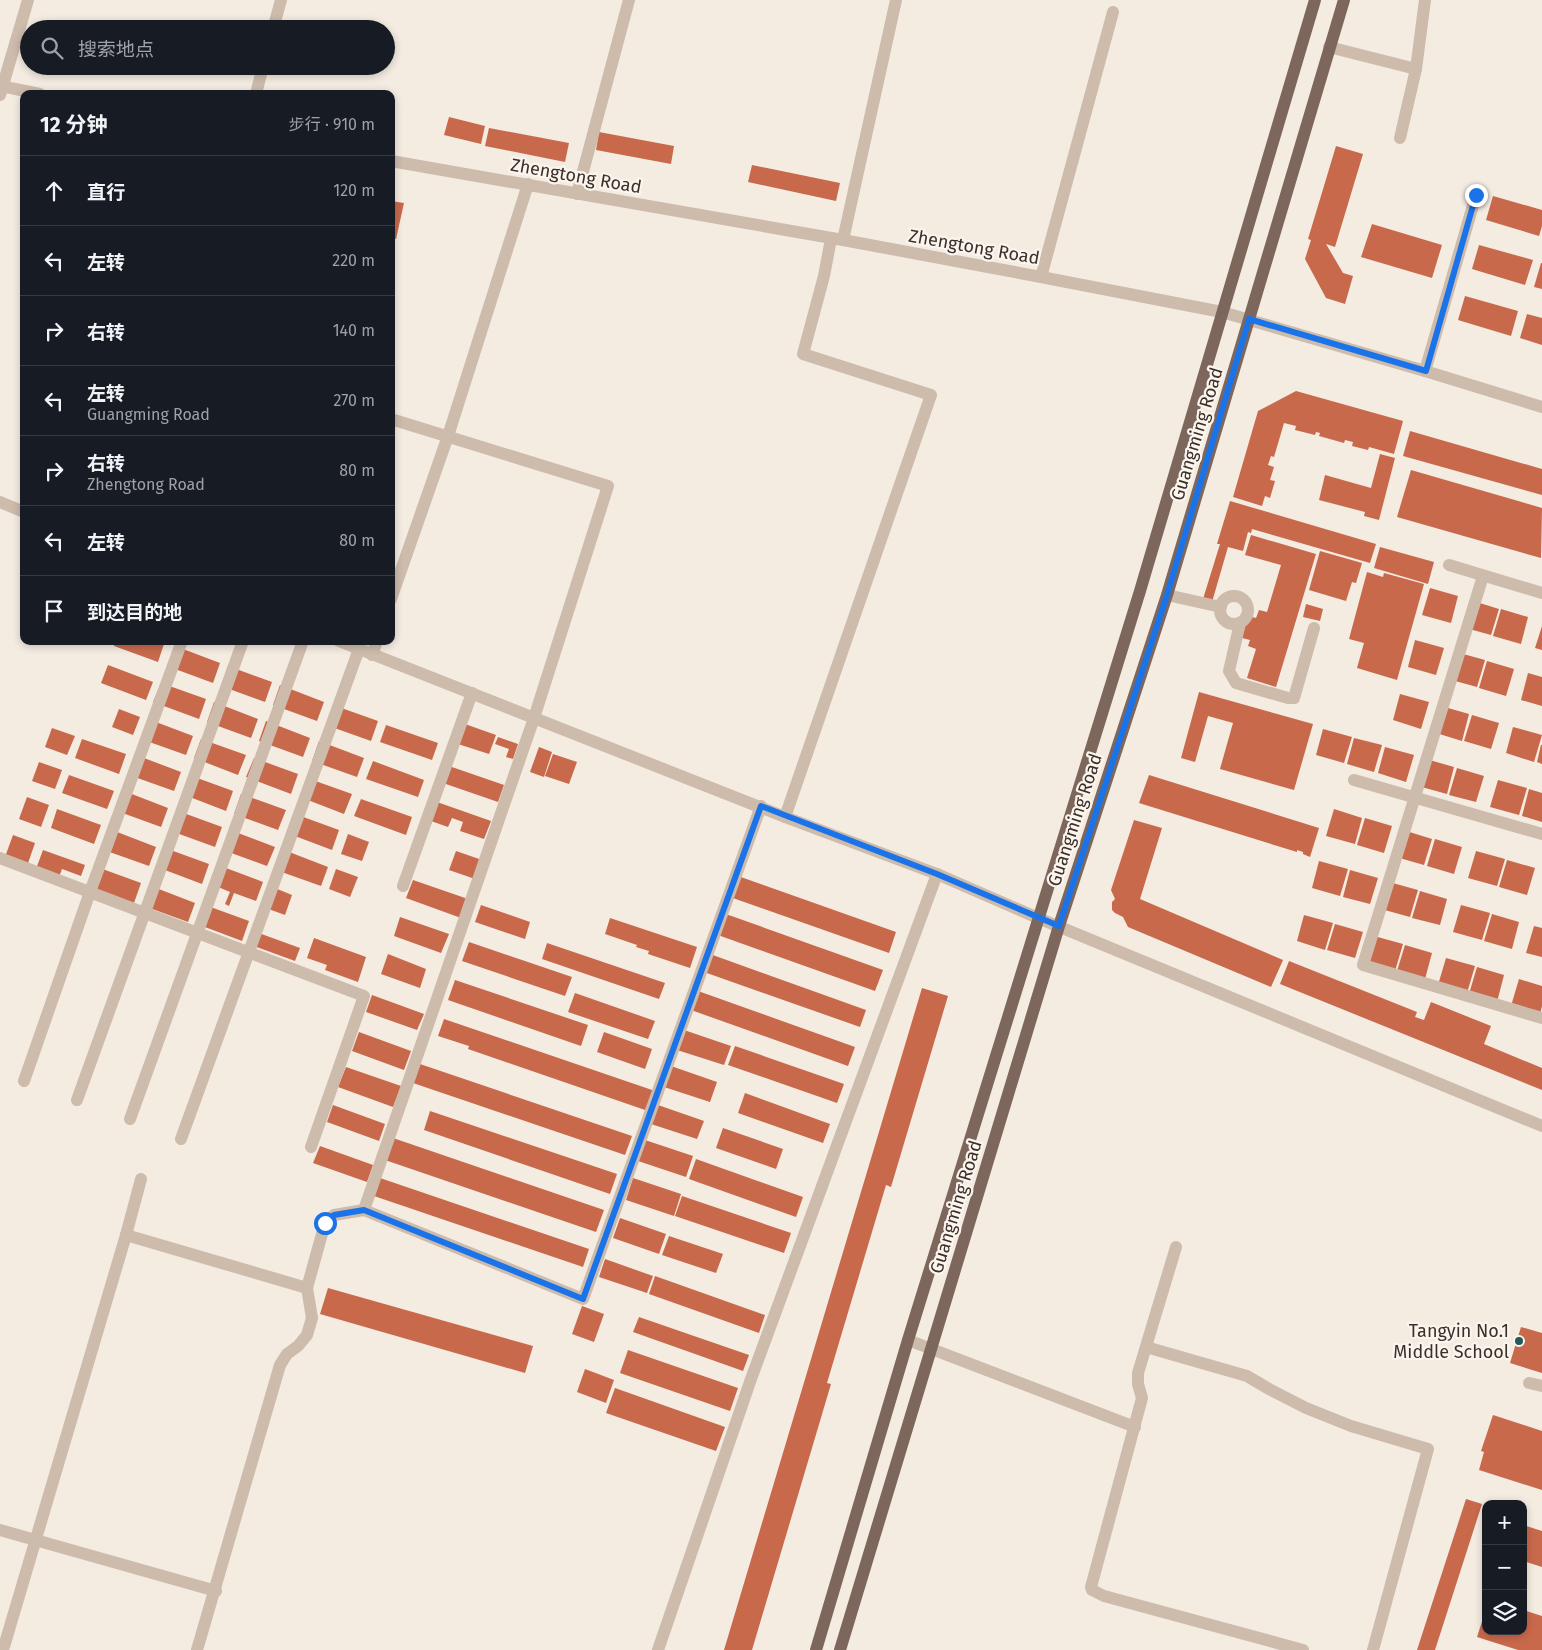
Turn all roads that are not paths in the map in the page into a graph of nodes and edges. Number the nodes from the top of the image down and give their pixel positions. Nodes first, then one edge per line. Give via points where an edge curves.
1 (28, 0) edge
2 (281, 0) edge
3 (629, 0) edge
4 (896, 0) edge
5 (1315, 0) edge
6 (1344, 0) edge
7 (1425, 0) edge
8 (1113, 12) dead end
9 (22, 20) edge
10 (275, 20) edge
11 (20, 26) edge
12 (1329, 47) junction
13 (1416, 70) junction
14 (261, 75) edge
15 (1, 89) edge
16 (257, 90) edge
17 (20, 91) edge
18 (1400, 138) dead end
19 (395, 162) edge
20 (528, 184) junction
21 (577, 194) junction
22 (1476, 195) dead end
23 (837, 240) junction
24 (1042, 277) junction
25 (1222, 312) junction
26 (1249, 319) junction
27 (1426, 371) junction
28 (1542, 407) edge
29 (395, 420) edge
30 (448, 436) junction
31 (0, 502) edge
32 (20, 510) edge
33 (1449, 565) dead end
34 (1482, 576) junction
35 (395, 588) edge
36 (1542, 593) edge
37 (1167, 595) junction
38 (1221, 607) junction
39 (1240, 623) junction
40 (1314, 628) dead end
41 (181, 645) edge
42 (242, 645) edge
43 (302, 645) edge
44 (349, 645) edge
45 (376, 645) edge
46 (359, 649) junction
47 (372, 655) junction
48 (472, 693) junction
49 (534, 718) junction
50 (1354, 780) dead end
51 (1414, 797) junction
52 (761, 806) junction
53 (785, 817) junction
54 (1542, 834) edge
55 (0, 858) edge
56 (937, 874) junction
57 (403, 886) dead end
58 (90, 892) junction
59 (145, 913) junction
60 (1038, 918) junction
61 (1059, 926) junction
62 (197, 933) junction
63 (249, 952) junction
64 (1542, 1018) edge
65 (24, 1081) dead end
66 (77, 1100) dead end
67 (130, 1119) dead end
68 (1542, 1126) edge
69 (181, 1139) dead end
70 (311, 1147) dead end
71 (141, 1179) dead end
72 (364, 1210) junction
73 (126, 1235) junction
74 (1176, 1247) dead end
75 (307, 1288) junction
76 (908, 1340) junction
77 (1146, 1347) junction
78 (932, 1348) junction
79 (1529, 1383) dead end
80 (1542, 1386) edge
81 (1135, 1427) junction
82 (0, 1530) edge
83 (36, 1540) junction
84 (216, 1591) junction
85 (3, 1650) edge
86 (197, 1650) edge
87 (658, 1650) edge
88 (816, 1650) edge
89 (840, 1650) edge
90 (1303, 1650) edge
91 (1373, 1650) edge

1 - 9 street
2 - 10 street
3 - 21 street
4 - 23 street
5 - 25 main road, Guangming Road
6 - 12 main road, Guangming Road
7 - 13 street
8 - 24 street
11 - 15 street
12 - 13 street
12 - 26 main road, Guangming Road
13 - 18 street
14 - 16 street
15 - 17 street
19 - 20 street, Zhengtong Road
20 - 21 street, Zhengtong Road
20 - 30 street
21 - 23 street, Zhengtong Road
22 - 27 street
23 - 24 street, Zhengtong Road
23 - 53 street via 804,354 931,395
24 - 25 street, Zhengtong Road
25 - 26 street, Zhengtong Road
25 - 60 main road, Guangming Road via 1140,591
26 - 27 street, Zhengtong Road
26 - 37 main road, Guangming Road
27 - 28 street, Zhengtong Road
29 - 30 street
30 - 35 street
30 - 49 street via 608,486
31 - 32 street
33 - 34 street
34 - 36 street
34 - 51 street
37 - 38 street
37 - 61 main road, Guangming Road
38 - 39 street via 1224,620
38 - 39 street via 1230,597 1244,601 1248,610
39 - 40 street via 1229,671 1233,679 1236,683 1288,698 1294,698
41 - 58 street
42 - 59 street
43 - 62 street
44 - 46 street
45 - 47 street
46 - 47 street
46 - 63 street
47 - 48 street
48 - 49 street
48 - 57 street
49 - 52 street
49 - 72 street
50 - 51 street
51 - 54 street
51 - 64 street via 1363,965
52 - 53 street
52 - 72 street via 583,1299
53 - 56 street
55 - 58 street
56 - 60 street
56 - 87 street via 751,1379
58 - 59 street
58 - 65 street
59 - 62 street
59 - 66 street
60 - 61 street
60 - 76 main road, Guangming Road
61 - 68 street
61 - 78 main road, Guangming Road
62 - 63 street
62 - 67 street
63 - 69 street
63 - 70 street via 364,996
71 - 73 street
72 - 75 street via 334,1215 325,1223
73 - 75 street
73 - 83 street
74 - 77 street
75 - 84 street via 312,1318 306,1335 280,1365
76 - 78 street
76 - 88 main road, Guangming Road
77 - 81 street via 1138,1373 1142,1398
77 - 91 street via 1247,1376 1306,1408 1351,1426 1428,1449
78 - 81 street
78 - 89 main road, Guangming Road
79 - 80 street
81 - 90 street via 1092,1590
82 - 83 street
83 - 84 street
83 - 85 street
84 - 86 street

